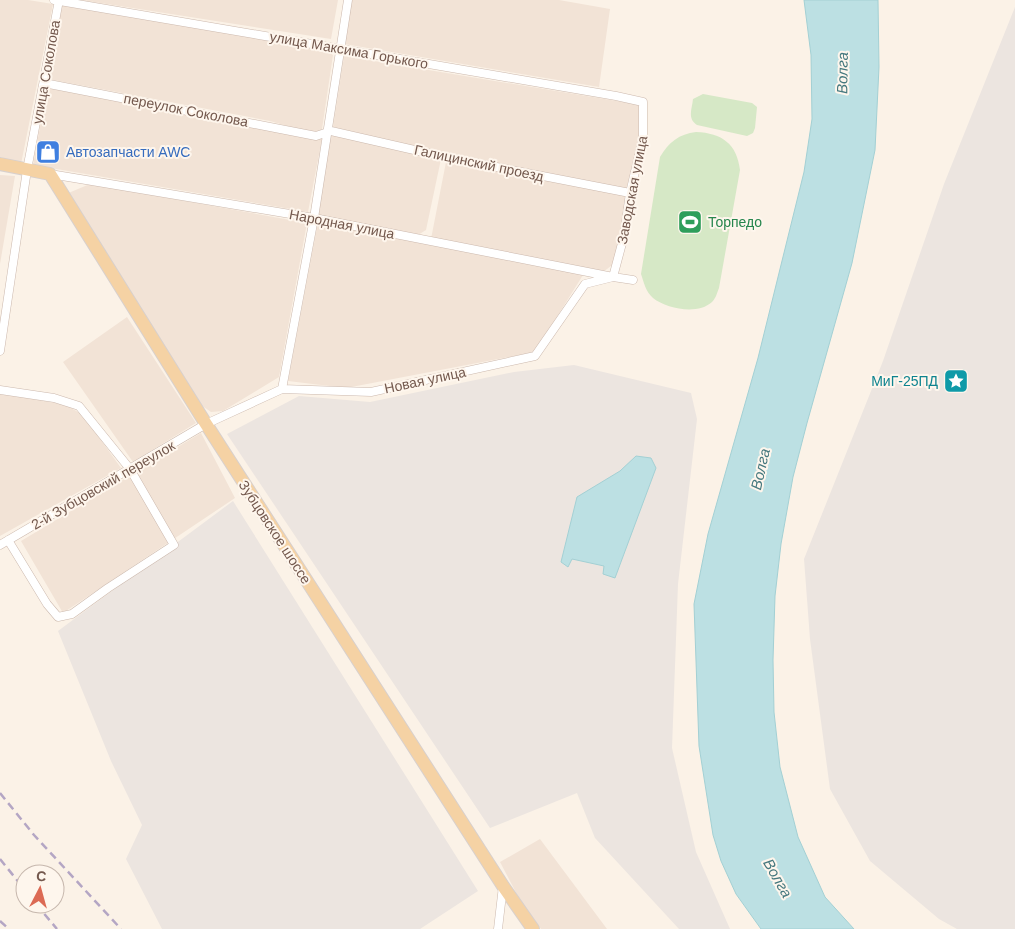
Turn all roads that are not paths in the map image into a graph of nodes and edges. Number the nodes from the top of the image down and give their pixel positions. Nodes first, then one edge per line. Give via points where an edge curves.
1 (57, 0) edge
2 (348, 0) edge
3 (339, 48) junction
4 (44, 83) junction
5 (643, 102) joint
6 (328, 132) junction
7 (0, 164) edge
8 (27, 170) junction
9 (50, 174) junction
10 (630, 193) junction
11 (314, 218) junction
12 (614, 278) junction
13 (633, 280) dead end
14 (0, 351) edge
15 (282, 389) junction
16 (0, 390) edge
17 (206, 424) junction
18 (130, 469) junction
19 (8, 540) junction
20 (0, 545) edge
21 (503, 886) junction
22 (498, 929) edge
23 (533, 929) edge

1 - 3 street, улица Максима Горького
1 - 4 street, улица Соколова
2 - 3 street
3 - 5 street, улица Максима Горького
3 - 6 street
4 - 6 street, переулок Соколова via 316,136
4 - 8 street, улица Соколова
5 - 10 street, Заводская улица via 643,138
6 - 10 street, Галицинский проезд
6 - 11 street
7 - 8 main road
8 - 9 main road
8 - 14 street, улица Соколова
9 - 11 street, Народная улица
9 - 17 main road, Зубцовское шоссе
10 - 12 street, Заводская улица
11 - 12 street, Народная улица
11 - 15 street
12 - 13 street, Народная улица
12 - 15 street, Новая улица via 585,284 535,356 371,392
15 - 17 street, Новая улица
16 - 18 street via 54,398 79,406
17 - 18 street, 2-й Зубцовский переулок
17 - 21 main road, Зубцовское шоссе
18 - 19 street, 2-й Зубцовский переулок
18 - 19 street via 174,545 72,614 58,617
19 - 20 street, 2-й Зубцовский переулок
21 - 22 street
21 - 23 main road, Зубцовское шоссе

